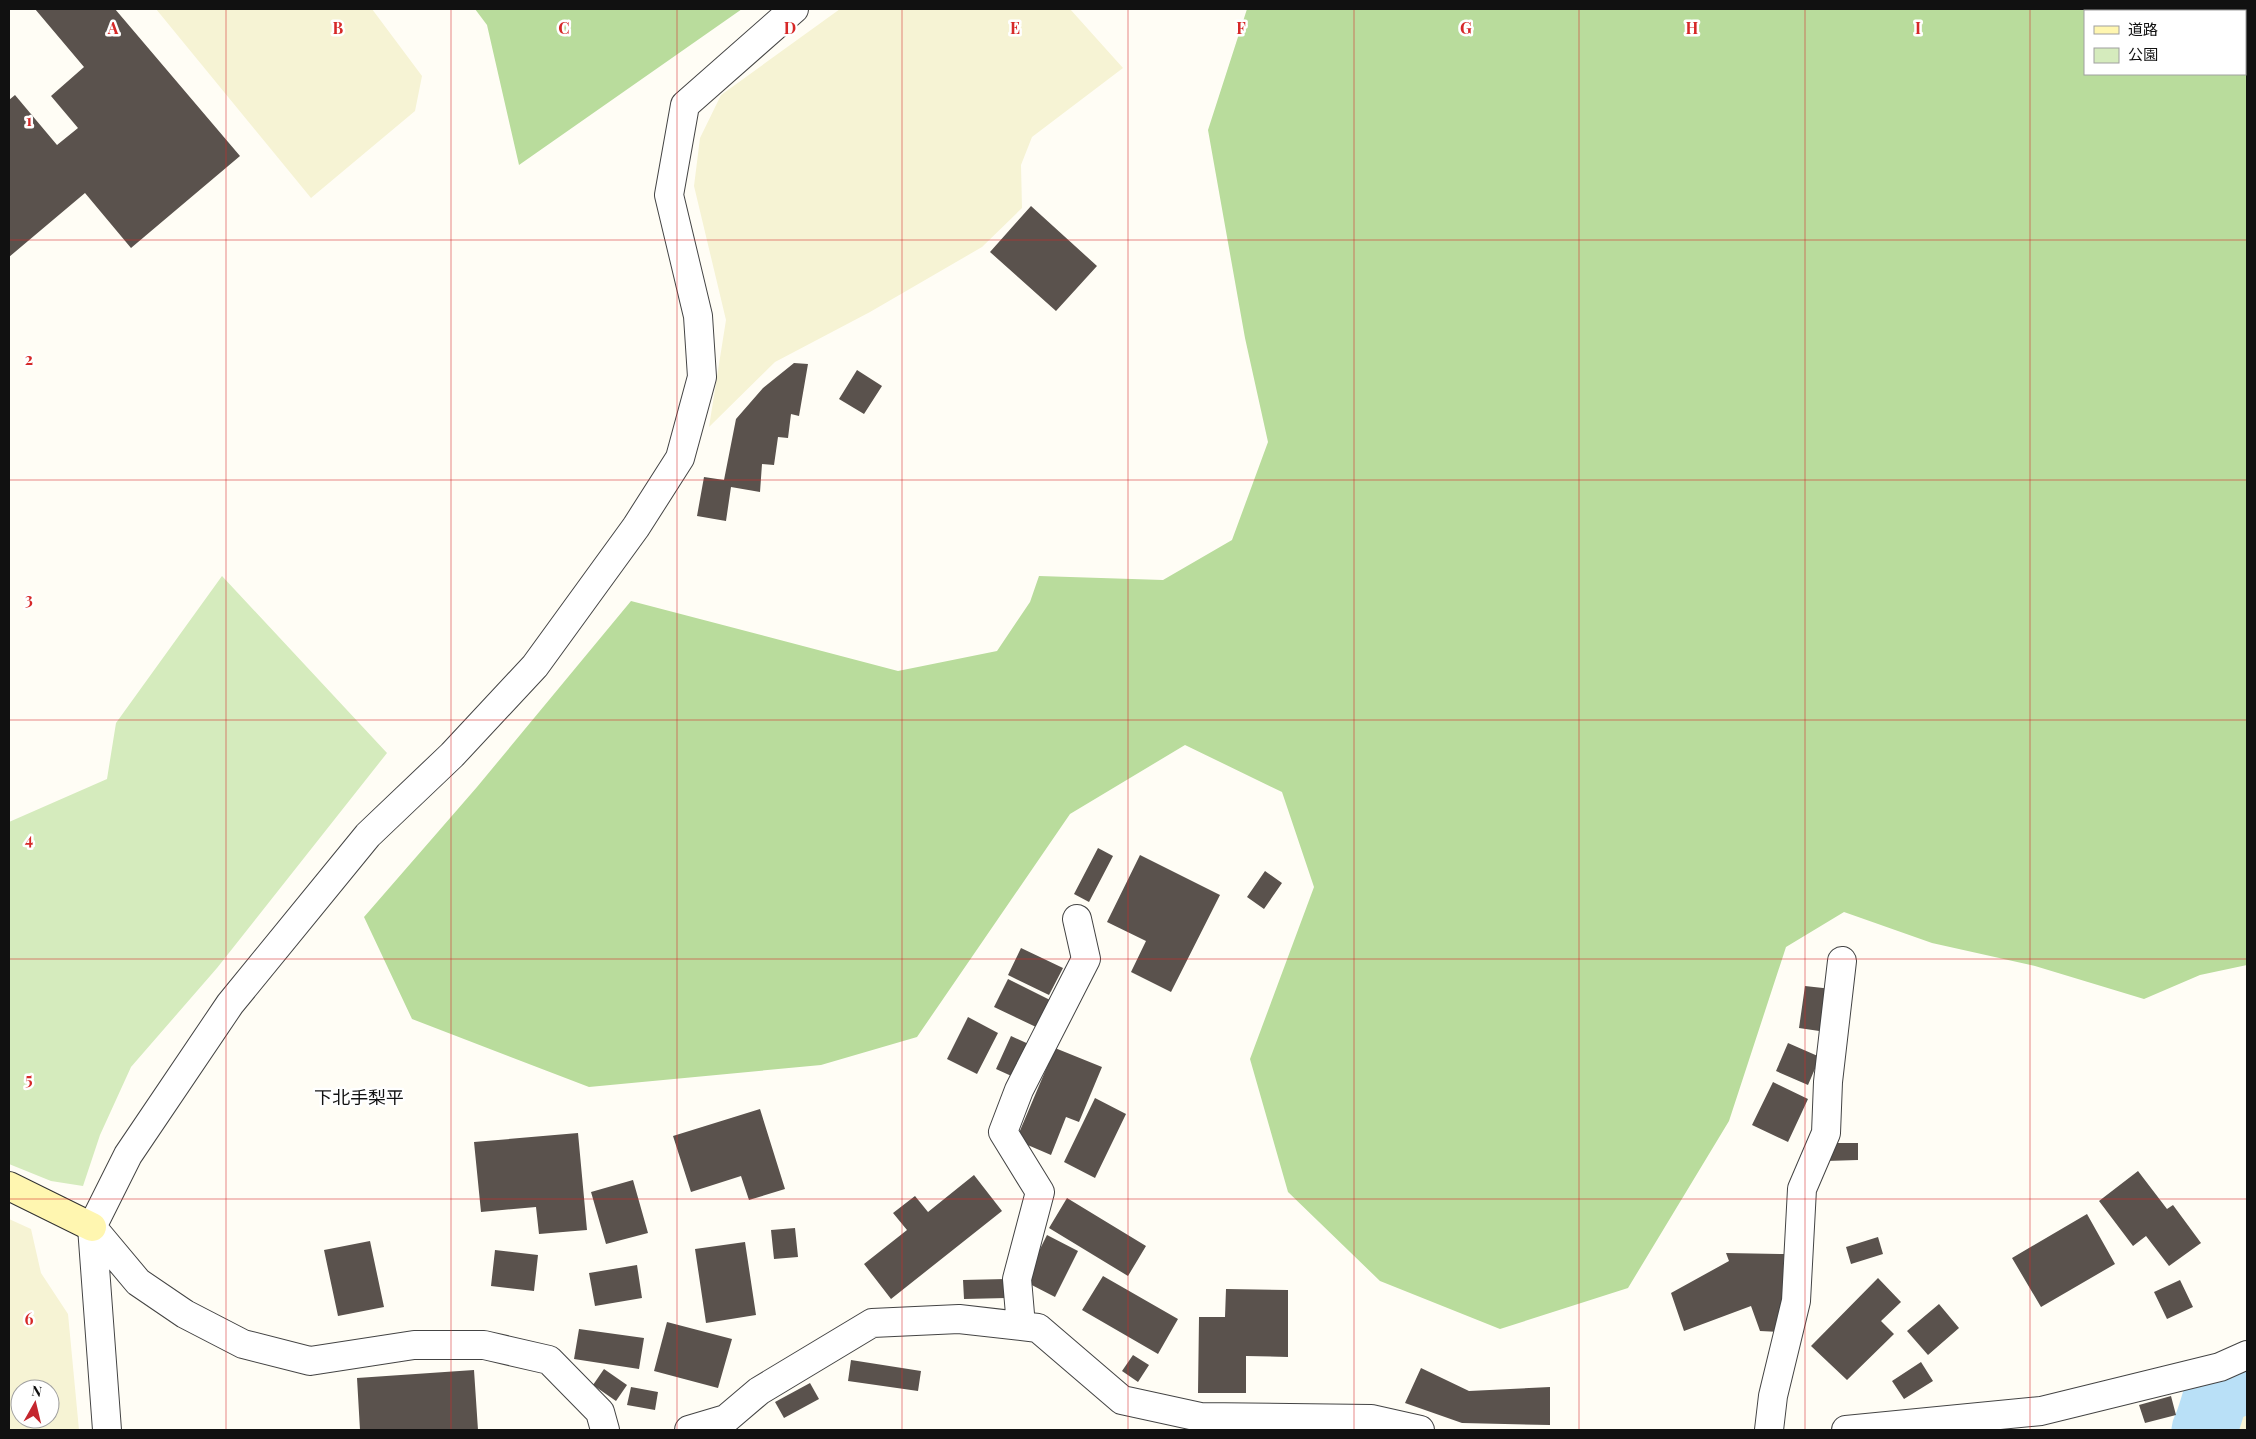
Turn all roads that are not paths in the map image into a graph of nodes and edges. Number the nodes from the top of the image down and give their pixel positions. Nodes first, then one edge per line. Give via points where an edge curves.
1 (794, 9) edge
2 (1077, 919) dead end
3 (1842, 961) dead end
4 (9, 1186) edge
5 (92, 1227) junction
6 (1021, 1326) junction
7 (2247, 1355) edge
8 (1242, 1424) edge
9 (726, 1425) edge
10 (107, 1430) edge
11 (605, 1430) edge
12 (689, 1430) edge
13 (1420, 1430) edge
14 (1769, 1430) edge
15 (1846, 1430) edge

1 - 5 street via 686,104 669,195 698,316 702,378 680,458 636,527 535,666 452,755 368,835 230,1004 128,1155
2 - 6 street via 1086,959 1019,1090 1003,1132 1040,1192 1017,1279
3 - 14 street via 1828,1082 1826,1133 1802,1189 1796,1301 1773,1396
4 - 5 street
5 - 10 street
5 - 11 street via 138,1282 185,1314 243,1344 310,1361 414,1345 484,1345 549,1360 600,1412
6 - 8 street via 1038,1328 1122,1400
6 - 9 street via 959,1319 872,1323 759,1391
7 - 15 street via 2220,1367 2041,1411
8 - 13 street via 1371,1419
9 - 12 street

